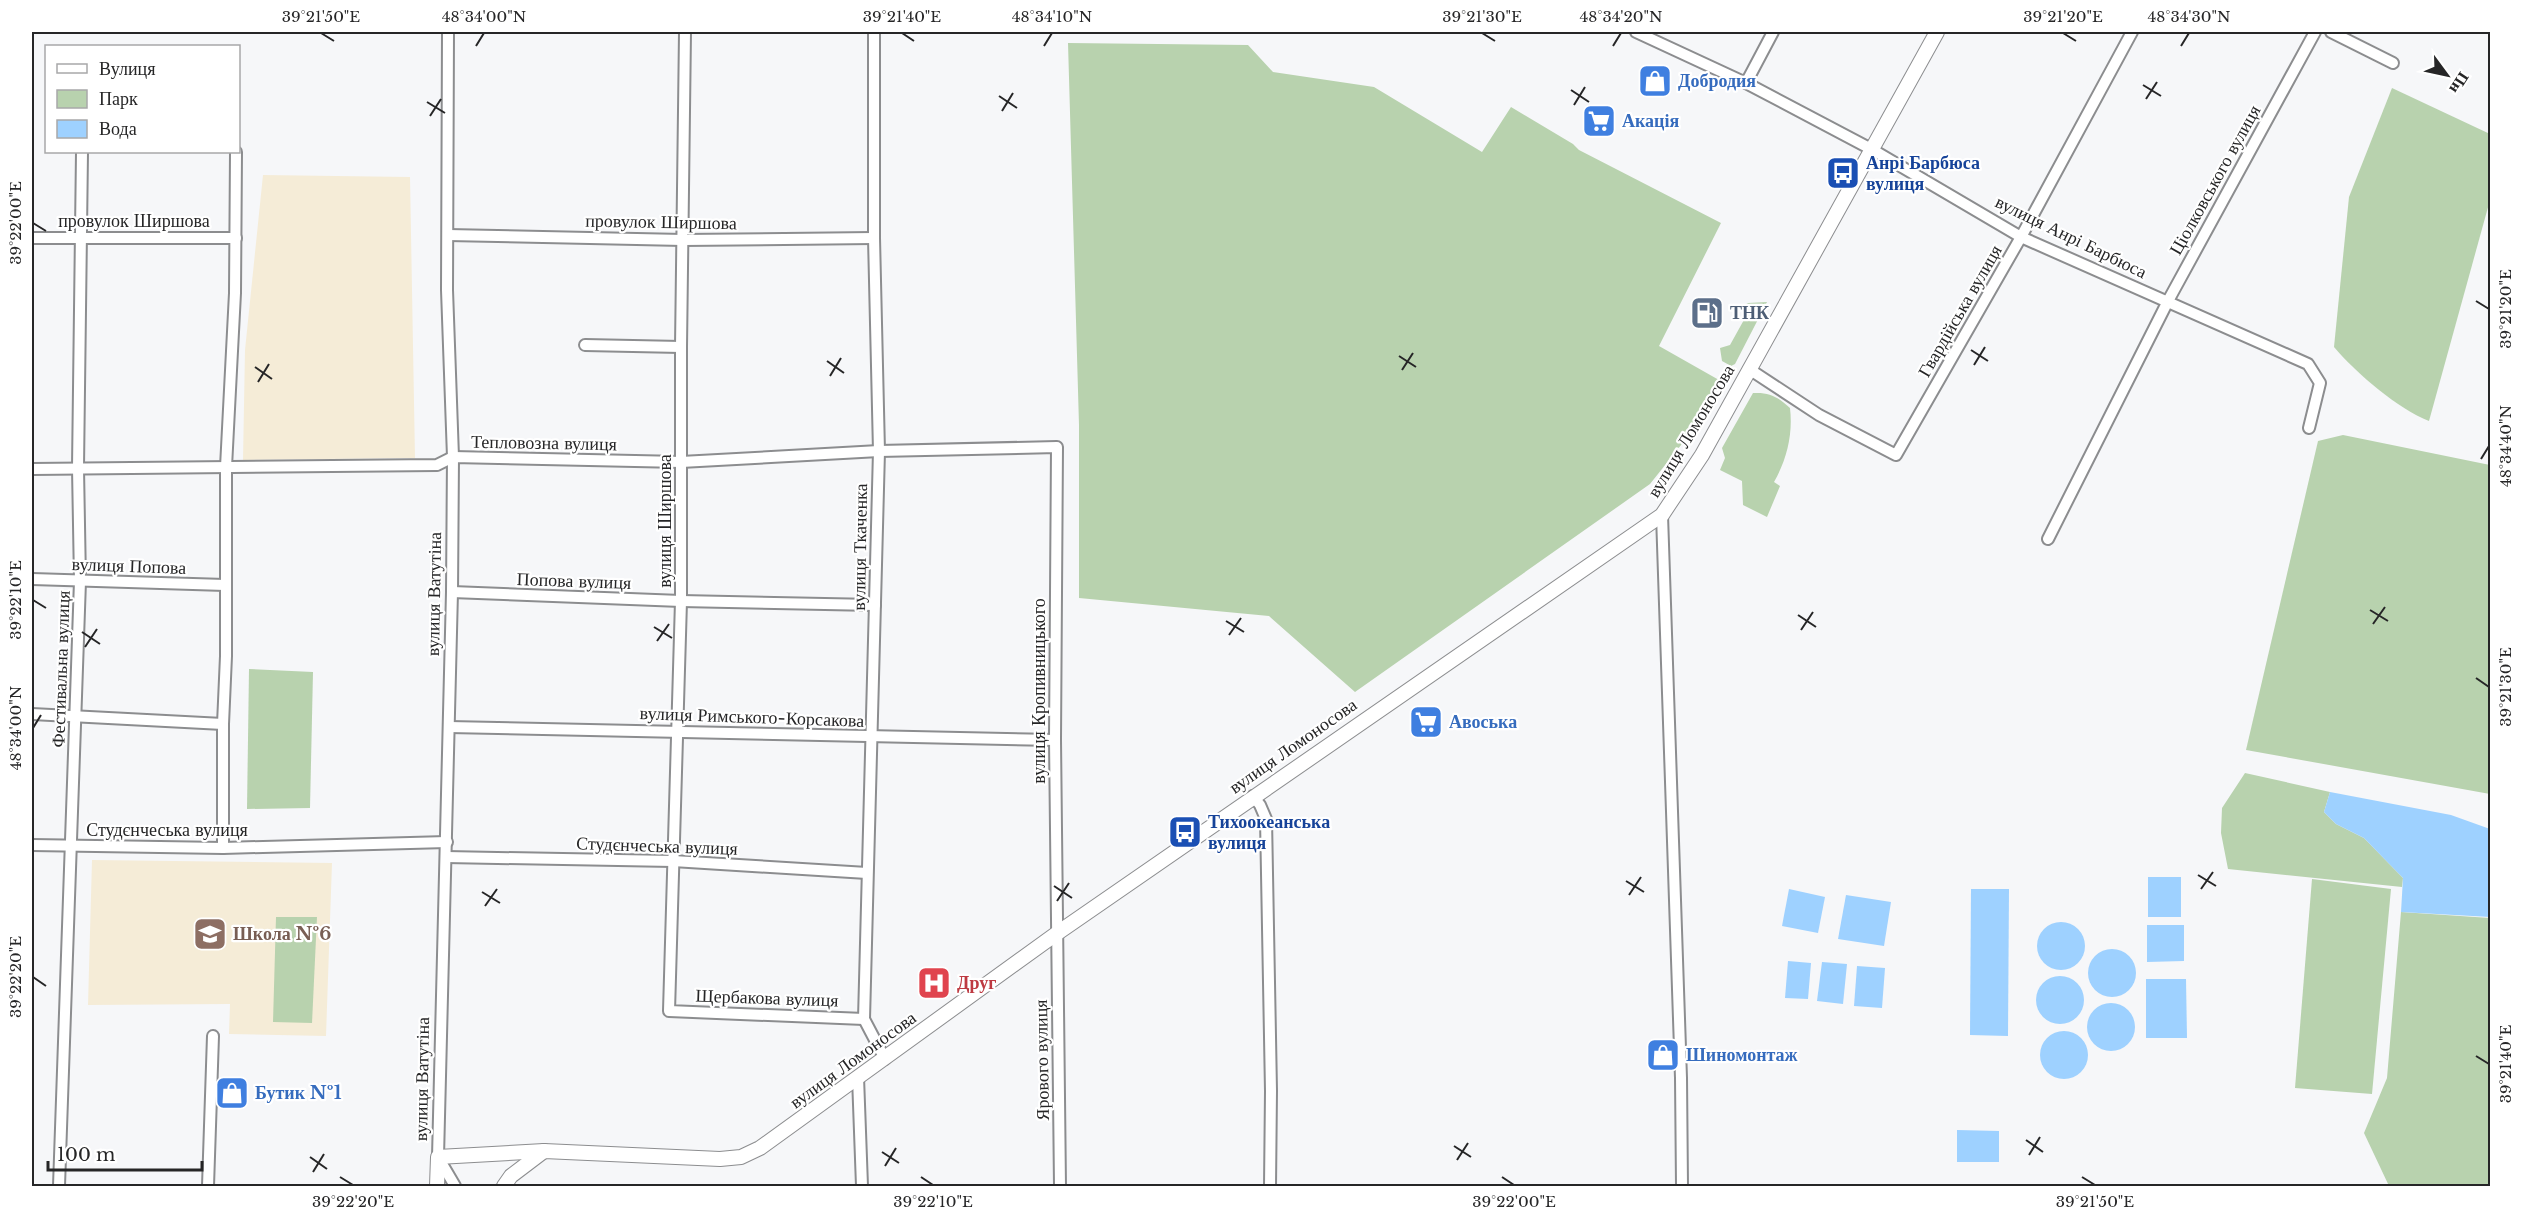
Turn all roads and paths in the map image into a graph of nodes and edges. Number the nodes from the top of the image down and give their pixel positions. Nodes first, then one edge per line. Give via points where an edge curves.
1 (448, 32) edge
2 (685, 32) edge
3 (874, 32) edge
4 (1636, 32) edge
5 (1773, 32) edge
6 (1937, 32) edge
7 (2132, 32) edge
8 (2315, 32) edge
9 (2331, 32) edge
10 (2393, 63) dead end
11 (1746, 83) junction
12 (1873, 150) junction
13 (82, 153) edge
14 (236, 153) edge
15 (448, 235) junction
16 (82, 237) junction
17 (2021, 237) junction
18 (32, 238) edge
19 (236, 238) junction
20 (874, 238) junction
21 (683, 240) junction
22 (2168, 302) junction
23 (585, 345) dead end
24 (681, 347) junction
25 (1749, 369) junction
26 (2309, 428) dead end
27 (1056, 447) joint
28 (879, 451) junction
29 (453, 457) junction
30 (681, 462) junction
31 (226, 467) junction
32 (78, 468) junction
33 (32, 469) edge
34 (1662, 515) junction
35 (2048, 538) dead end
36 (32, 579) edge
37 (80, 581) junction
38 (225, 585) junction
39 (452, 592) junction
40 (681, 601) junction
41 (875, 605) junction
42 (32, 714) edge
43 (75, 715) junction
44 (223, 724) junction
45 (449, 727) junction
46 (677, 731) junction
47 (872, 738) junction
48 (1054, 740) junction
49 (1253, 796) junction
50 (447, 842) junction
51 (32, 845) edge
52 (72, 846) junction
53 (223, 848) junction
54 (446, 857) junction
55 (673, 861) junction
56 (867, 873) junction
57 (1056, 934) junction
58 (669, 1011) joint
59 (864, 1019) junction
60 (213, 1036) dead end
61 (885, 1059) junction
62 (858, 1077) junction
63 (544, 1150) junction
64 (438, 1156) junction
65 (60, 1186) edge
66 (208, 1186) edge
67 (437, 1186) edge
68 (455, 1186) edge
69 (504, 1186) edge
70 (862, 1186) edge
71 (1060, 1186) edge
72 (1270, 1186) edge
73 (1682, 1186) edge

1 - 15 street, вулиця Ватутіна
2 - 21 street, вулиця Ширшова
3 - 20 street, вулиця Ткаченка
4 - 11 street, вулиця Анрі Барбюса
5 - 11 street
6 - 12 main road, вулиця Ломоносова
7 - 17 street, Гвардійська вулиця
8 - 22 street, Ціолковського вулиця
9 - 10 street
11 - 12 street, вулиця Анрі Барбюса
12 - 17 street, вулиця Анрі Барбюса
12 - 25 main road, вулиця Ломоносова
13 - 16 street, Фестивальна вулиця
14 - 19 street
15 - 21 street, провулок Ширшова
15 - 29 street, вулиця Ватутіна
16 - 18 street, провулок Ширшова
16 - 19 street, провулок Ширшова
16 - 32 street, Фестивальна вулиця
17 - 22 street, вулиця Анрі Барбюса
17 - 25 street, Гвардійська вулиця via 1896,455 1819,415
19 - 31 street
20 - 21 street, провулок Ширшова
20 - 28 street, вулиця Ткаченка
21 - 24 street, вулиця Ширшова
22 - 26 street, вулиця Анрі Барбюса via 2308,364 2320,383
22 - 35 street, Ціолковського вулиця
23 - 24 street
24 - 30 street, вулиця Ширшова
25 - 34 main road, вулиця Ломоносова via 1702,455
27 - 28 street, Тепловозна вулиця
27 - 48 street, вулиця Кропивницького
28 - 30 street, Тепловозна вулиця
28 - 41 street, вулиця Ткаченка
29 - 30 street, Тепловозна вулиця
29 - 31 street, Тепловозна вулиця via 437,465
29 - 39 street, вулиця Ватутіна
30 - 40 street, вулиця Ширшова
31 - 32 street, Тепловозна вулиця
31 - 38 street
32 - 33 street, Тепловозна вулиця
32 - 37 street, Фестивальна вулиця
34 - 49 main road, вулиця Ломоносова
34 - 73 street
36 - 37 street, вулиця Попова
37 - 38 street, вулиця Попова
37 - 43 street, Фестивальна вулиця
38 - 44 street
39 - 40 street, Попова вулиця
39 - 45 street, вулиця Ватутіна
40 - 41 street, Попова вулиця
40 - 46 street, вулиця Ширшова
41 - 47 street, вулиця Ткаченка
42 - 43 street
43 - 44 street
43 - 52 street, Фестивальна вулиця
44 - 53 street
45 - 46 street, вулиця Римського-Корсакова
45 - 50 street, вулиця Ватутіна
46 - 47 street, вулиця Римського-Корсакова
46 - 55 street, вулиця Ширшова
47 - 48 street, вулиця Римського-Корсакова
47 - 56 street, вулиця Ткаченка
48 - 57 street, вулиця Кропивницького
49 - 57 main road, вулиця Ломоносова
49 - 72 street via 1266,819
50 - 53 street, Студєнчеська вулиця
50 - 54 street, вулиця Ватутіна
51 - 52 street, Студєнчеська вулиця
52 - 53 street, Студєнчеська вулиця
52 - 65 street, Фестивальна вулиця
54 - 55 street, Студєнчеська вулиця
54 - 64 street, вулиця Ватутіна
55 - 56 street, Студєнчеська вулиця
55 - 58 street, вулиця Ширшова
56 - 59 street, вулиця Ткаченка
57 - 61 main road, вулиця Ломоносова
57 - 71 street, Ярового вулиця
58 - 59 street, Щербакова вулиця
59 - 61 street, вулиця Ткаченка
60 - 66 street
61 - 62 main road, вулиця Ломоносова
62 - 63 main road, вулиця Ломоносова via 777,1137 741,1157 690,1159
62 - 70 street
63 - 64 main road, вулиця Ломоносова
63 - 69 main road
64 - 67 main road, вулиця Ватутіна
64 - 68 street, вулиця Ватутіна

